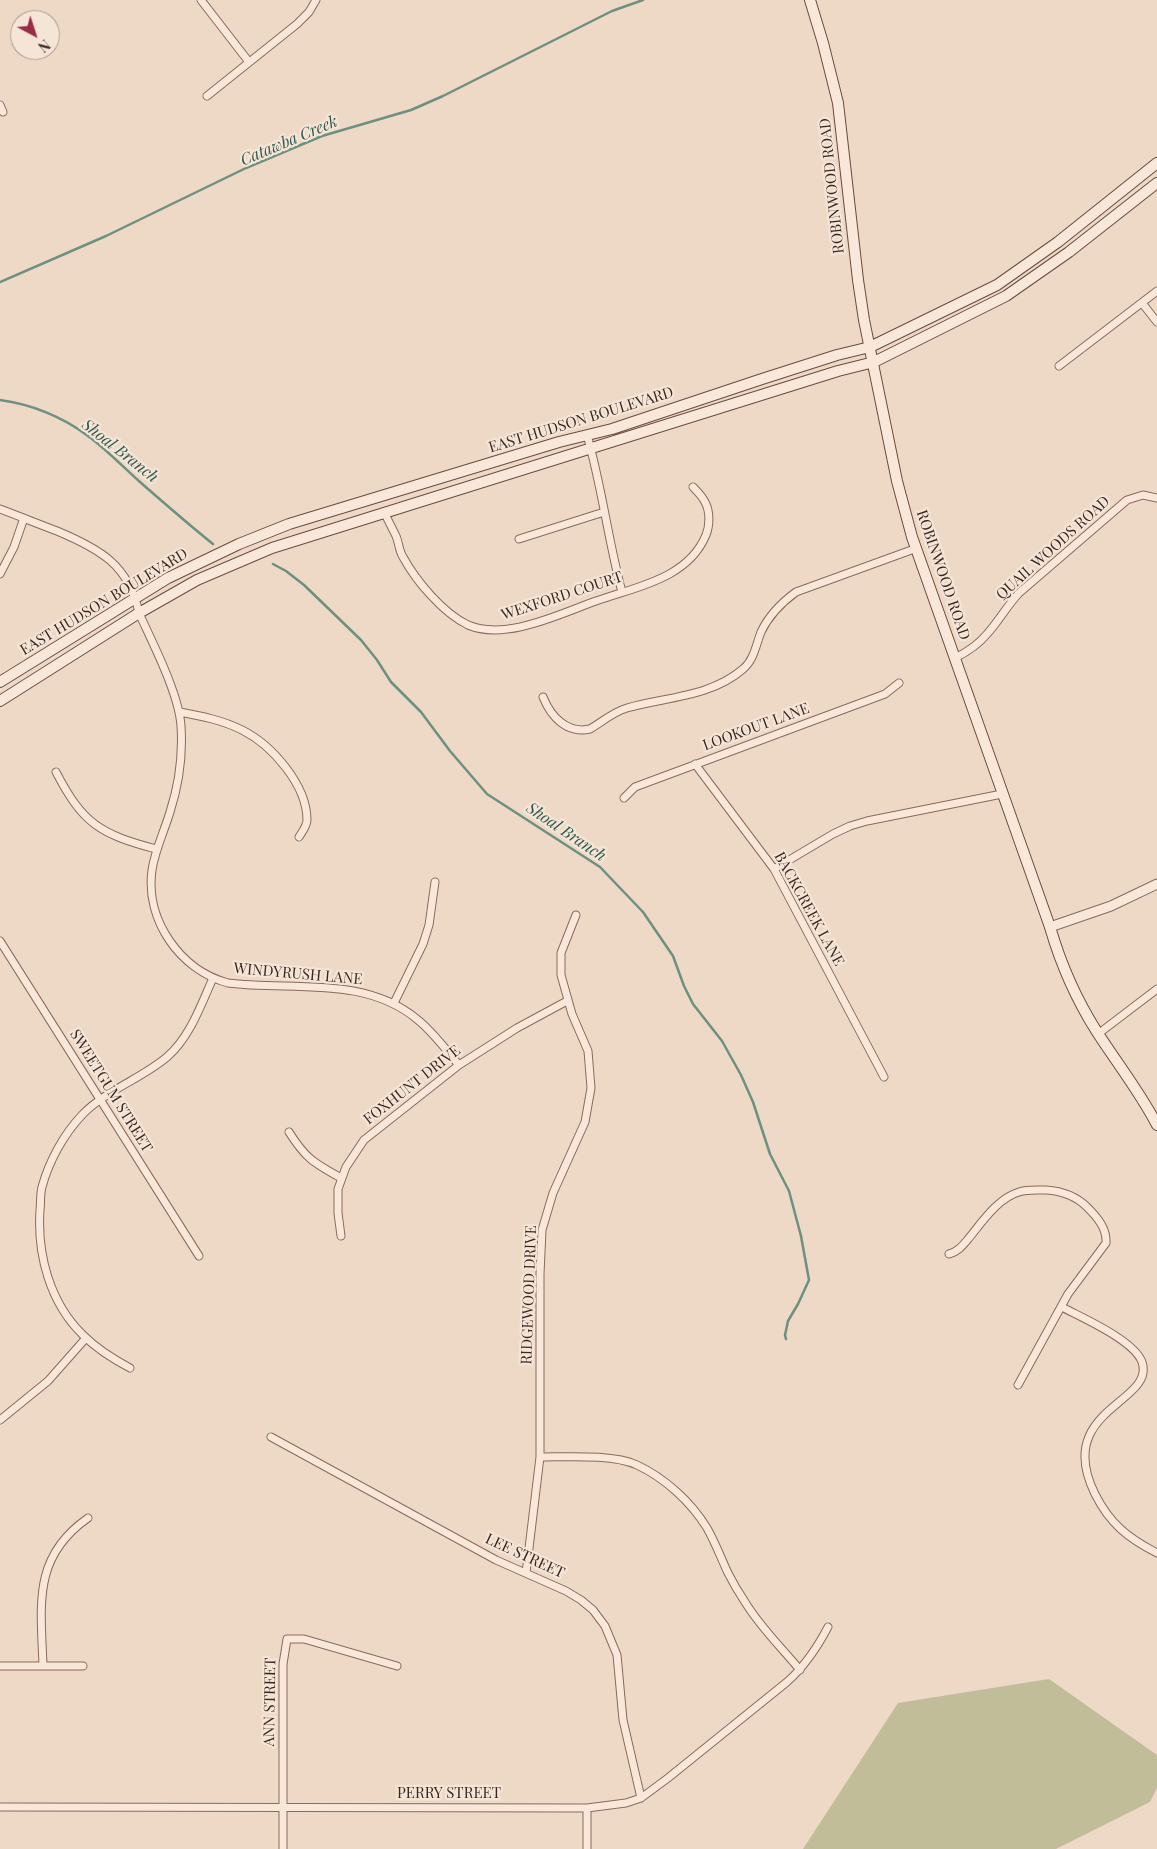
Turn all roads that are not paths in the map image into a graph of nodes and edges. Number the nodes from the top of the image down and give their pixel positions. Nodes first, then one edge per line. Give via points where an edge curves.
1 (201, 0) edge
2 (316, 0) edge
3 (810, 0) edge
4 (249, 62) junction
5 (207, 96) dead end
6 (1157, 163) edge
7 (1157, 183) edge
8 (1157, 291) edge
9 (1142, 303) junction
10 (1157, 322) edge
11 (870, 347) junction
12 (874, 362) junction
13 (1059, 366) dead end
14 (588, 435) junction
15 (591, 448) junction
16 (693, 487) dead end
17 (383, 495) junction
18 (1157, 498) edge
19 (0, 509) edge
20 (384, 512) junction
21 (604, 512) junction
22 (24, 518) junction
23 (519, 539) dead end
24 (916, 548) junction
25 (0, 574) edge
26 (622, 592) junction
27 (136, 597) junction
28 (139, 613) junction
29 (955, 658) junction
30 (0, 682) edge
31 (899, 682) dead end
32 (543, 697) dead end
33 (0, 701) edge
34 (180, 712) junction
35 (695, 764) junction
36 (56, 772) dead end
37 (1002, 794) junction
38 (624, 798) dead end
39 (299, 837) dead end
40 (156, 849) junction
41 (774, 869) junction
42 (435, 882) dead end
43 (1157, 884) edge
44 (576, 915) dead end
45 (1050, 927) junction
46 (0, 941) edge
47 (213, 978) junction
48 (1157, 989) edge
49 (567, 1001) junction
50 (394, 1003) junction
51 (1098, 1034) junction
52 (459, 1065) junction
53 (884, 1077) dead end
54 (100, 1099) junction
55 (1157, 1125) edge
56 (289, 1132) dead end
57 (341, 1178) junction
58 (342, 1236) dead end
59 (949, 1254) dead end
60 (199, 1256) dead end
61 (1062, 1306) junction
62 (86, 1338) junction
63 (130, 1368) dead end
64 (1018, 1385) dead end
65 (0, 1420) edge
66 (271, 1437) dead end
67 (540, 1457) junction
68 (88, 1518) dead end
69 (1157, 1553) edge
70 (526, 1573) junction
71 (828, 1626) dead end
72 (0, 1666) edge
73 (43, 1666) junction
74 (83, 1666) dead end
75 (397, 1666) dead end
76 (800, 1670) junction
77 (641, 1798) junction
78 (283, 1806) junction
79 (0, 1807) edge
80 (587, 1808) junction
81 (283, 1849) edge
82 (587, 1849) edge

1 - 4 street
2 - 4 street via 297,24
3 - 11 main road, ROBINWOOD ROAD via 838,103 858,280
4 - 5 street
6 - 11 main road, EAST HUDSON BOULEVARD via 997,286
7 - 12 main road, EAST HUDSON BOULEVARD via 1069,252 1006,296
8 - 9 street
9 - 10 street
9 - 13 street
11 - 12 main road, ROBINWOOD ROAD
11 - 14 main road, EAST HUDSON BOULEVARD
12 - 15 main road, EAST HUDSON BOULEVARD
12 - 24 main road, ROBINWOOD ROAD via 897,481
14 - 15 street
14 - 17 main road, EAST HUDSON BOULEVARD
15 - 20 main road, EAST HUDSON BOULEVARD
15 - 21 street
16 - 26 street, WEXFORD COURT via 705,502 708,516 707,531 695,554 671,574
17 - 20 main road
17 - 27 main road, EAST HUDSON BOULEVARD via 289,524 239,544
18 - 29 street, QUAIL WOODS ROAD via 1143,495 1127,500 1007,605 972,649
19 - 22 street, WINDYRUSH LANE
20 - 26 street, WEXFORD COURT via 402,555 423,587 467,624 485,630 504,631
20 - 28 main road, EAST HUDSON BOULEVARD via 270,548 197,580
21 - 23 street
21 - 26 street
22 - 25 street
22 - 27 street, WINDYRUSH LANE via 74,538 107,556 120,570
24 - 29 main road, ROBINWOOD ROAD
24 - 32 street via 796,592 772,614 747,664 730,678 713,686 671,700 625,709 584,730 573,729 557,719
27 - 28 street, WINDYRUSH LANE
27 - 30 main road, EAST HUDSON BOULEVARD
28 - 33 main road, EAST HUDSON BOULEVARD
28 - 34 street, WINDYRUSH LANE
29 - 37 main road, ROBINWOOD ROAD
31 - 35 street, LOOKOUT LANE via 885,694
34 - 39 street via 227,723 261,741 275,754 295,781 303,800 307,820
34 - 40 street, WINDYRUSH LANE via 180,774
35 - 38 street, LOOKOUT LANE via 635,787
35 - 41 street, BACKCREEK LANE
36 - 40 street via 78,810 93,823 116,837
37 - 41 street via 850,826
37 - 45 main road, ROBINWOOD ROAD
40 - 47 street, WINDYRUSH LANE via 151,885 159,922 179,953
41 - 53 street, BACKCREEK LANE
42 - 50 street via 423,944
43 - 45 street via 1112,906
44 - 49 street, RIDGEWOOD DRIVE via 564,942 560,963
45 - 51 main road, ROBINWOOD ROAD via 1072,987
46 - 54 street, SWEETGUM STREET
47 - 50 street, WINDYRUSH LANE via 240,984 348,989
47 - 54 street via 190,1027 169,1056
48 - 51 street
49 - 52 street, FOXHUNT DRIVE
49 - 67 street, RIDGEWOOD DRIVE via 588,1051 591,1088 584,1122 553,1193 542,1230
50 - 52 street, WINDYRUSH LANE via 419,1020
51 - 55 main road, ROBINWOOD ROAD
52 - 57 street, FOXHUNT DRIVE via 371,1133
54 - 60 street, SWEETGUM STREET
54 - 62 street via 82,1115 57,1152 42,1189 39,1218 45,1272 56,1298
56 - 57 street via 300,1150 314,1163
57 - 58 street, FOXHUNT DRIVE via 338,1207
59 - 61 street via 958,1251 990,1214 1014,1194 1028,1190 1052,1190 1073,1196 1101,1223 1106,1243
61 - 64 street
61 - 69 street via 1124,1341 1142,1361 1142,1375 1137,1386 1099,1419 1087,1441 1084,1456 1090,1485 1116,1526
62 - 63 street
62 - 65 street via 48,1381
66 - 70 street, LEE STREET via 496,1560
67 - 70 street, RIDGEWOOD DRIVE
67 - 76 street via 615,1460 636,1465 664,1481 700,1517 746,1605
68 - 73 street via 67,1535 48,1567 42,1596
70 - 77 street, LEE STREET via 581,1600 596,1614 610,1636 617,1655 626,1736
71 - 76 street, PERRY STREET
72 - 73 street
73 - 74 street
75 - 78 street, ANN STREET via 304,1640 287,1639
76 - 77 street, PERRY STREET
77 - 80 street, PERRY STREET
78 - 79 street, PERRY STREET
78 - 80 street, PERRY STREET
78 - 81 street, ANN STREET
80 - 82 street

